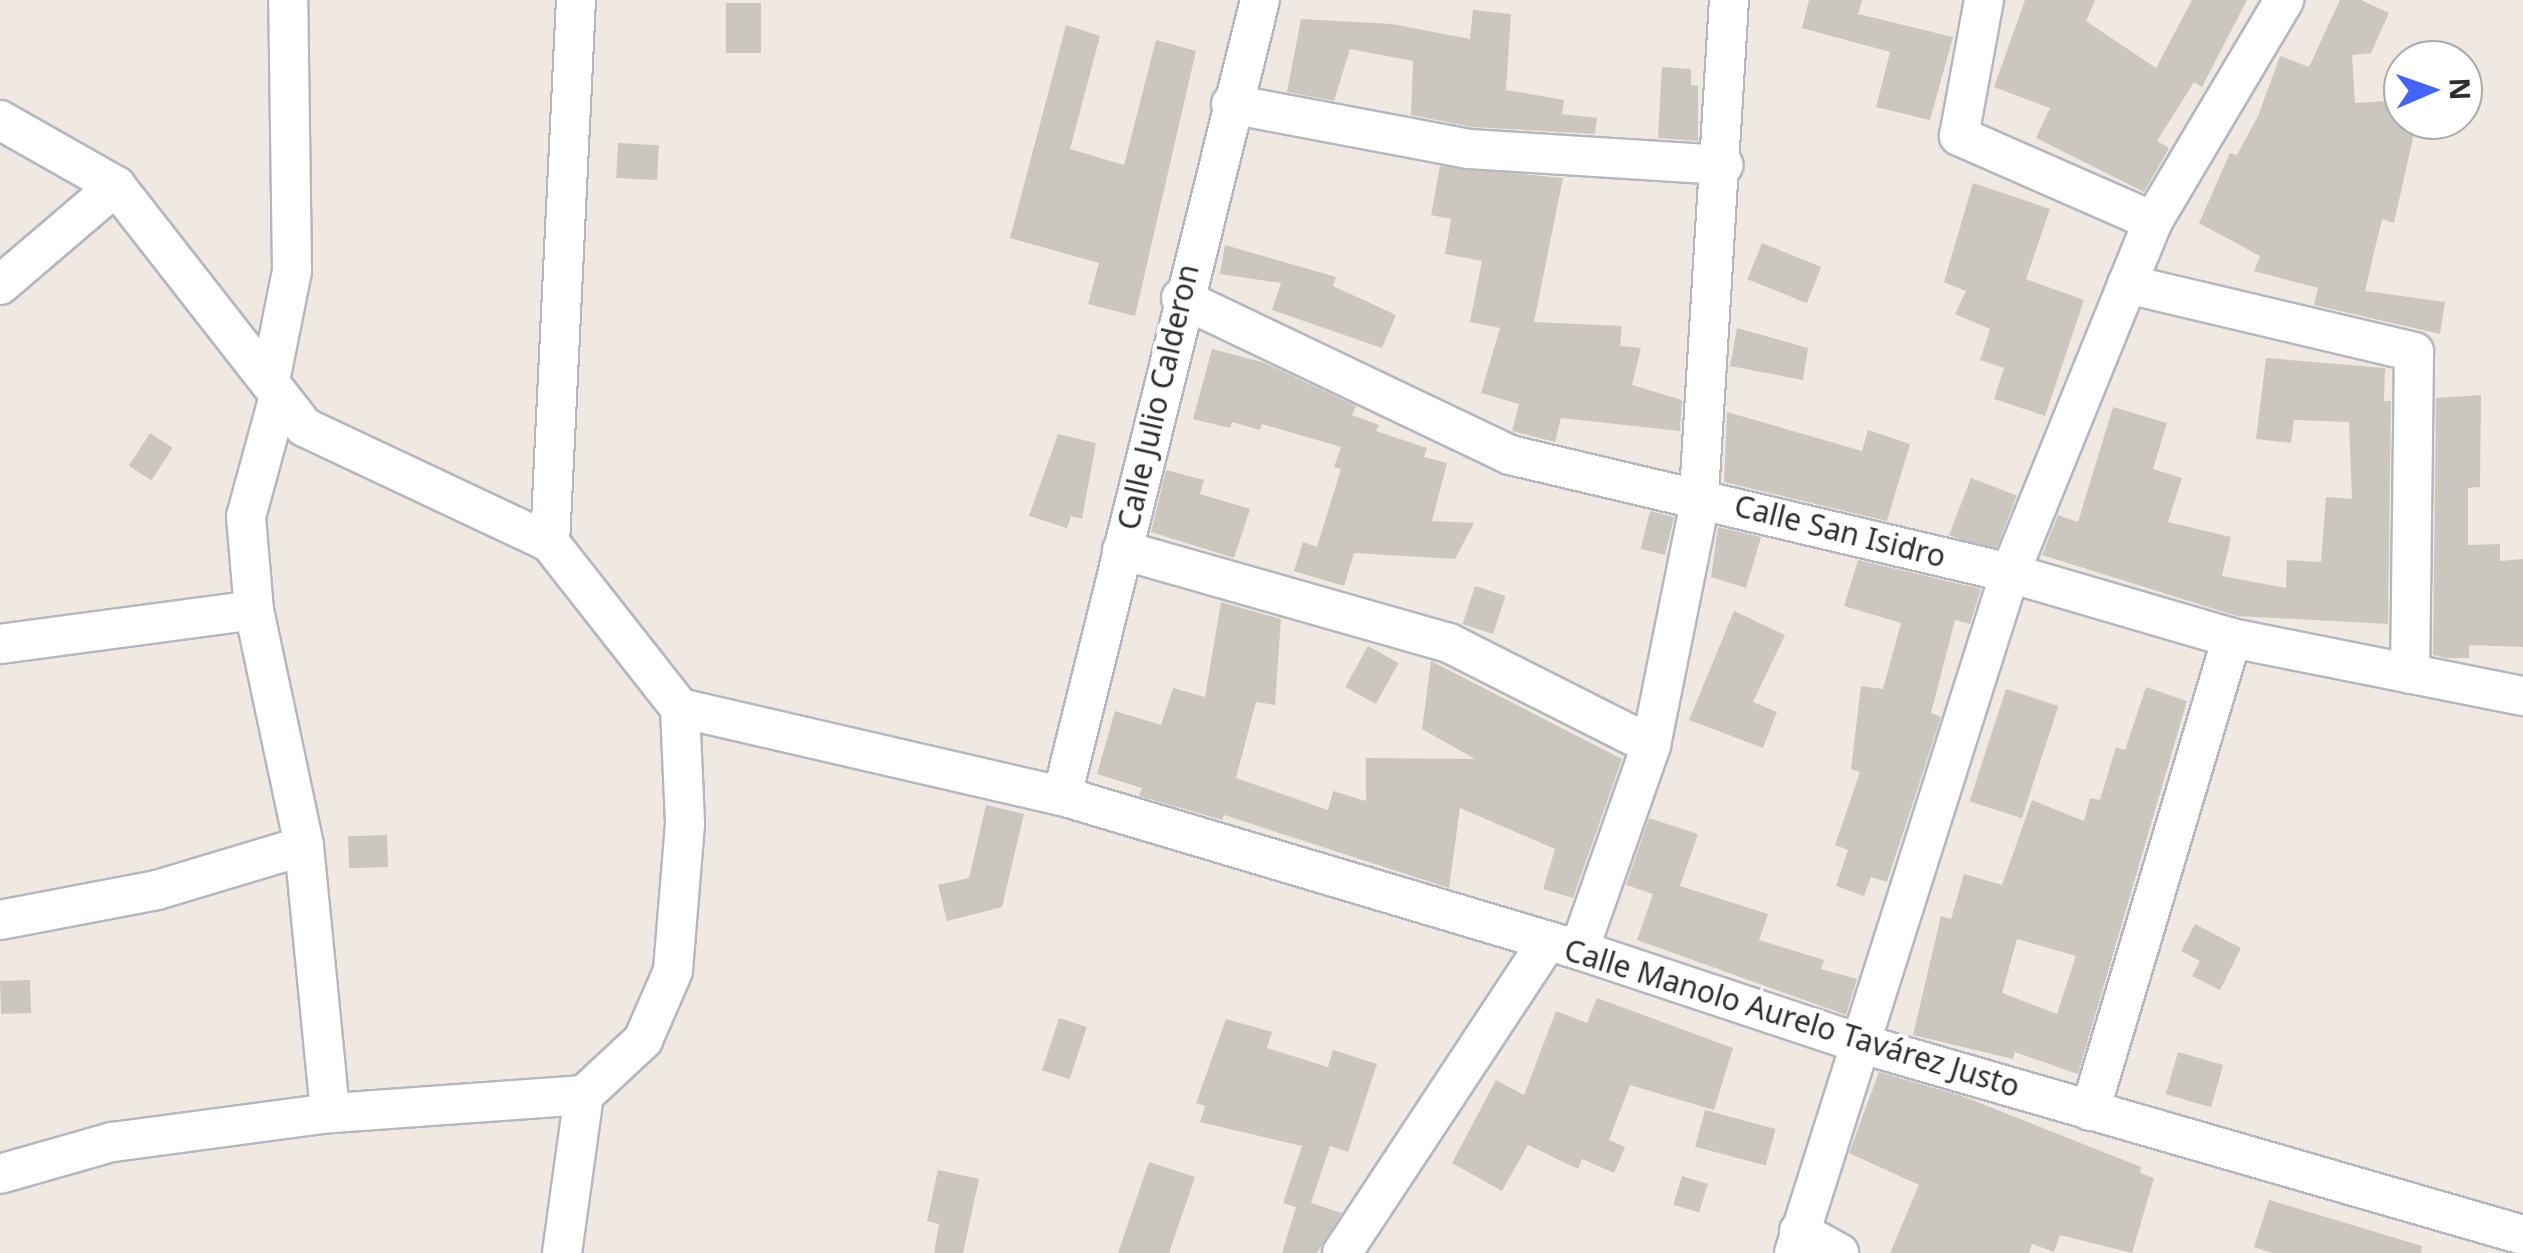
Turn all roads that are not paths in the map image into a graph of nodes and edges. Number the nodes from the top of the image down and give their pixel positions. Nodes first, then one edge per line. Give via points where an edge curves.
1 (288, 0) edge
2 (576, 0) edge
3 (1260, 0) edge
4 (1729, 0) edge
5 (1984, 0) edge
6 (2284, 0) edge
7 (1231, 104) junction
8 (0, 120) edge
9 (1723, 165) junction
10 (116, 186) junction
11 (2153, 221) junction
12 (2127, 284) junction
13 (0, 285) edge
14 (1181, 298) junction
15 (274, 388) junction
16 (1699, 496) junction
17 (550, 544) junction
18 (1122, 550) junction
19 (2010, 573) junction
20 (254, 610) junction
21 (2232, 638) junction
22 (0, 644) edge
23 (2410, 674) junction
24 (2523, 696) edge
25 (680, 708) junction
26 (1651, 745) junction
27 (1062, 796) junction
28 (304, 846) junction
29 (0, 920) edge
30 (1563, 946) junction
31 (1862, 1044) junction
32 (584, 1095) junction
33 (2090, 1110) junction
34 (330, 1113) junction
35 (0, 1174) edge
36 (2523, 1235) edge
37 (1797, 1242) edge
38 (562, 1253) edge
39 (1342, 1253) edge
40 (1839, 1253) edge

1 - 15 street via 292,271
2 - 17 street
3 - 7 street, Calle Julio Calderon
4 - 9 street
5 - 11 street via 1958,136
6 - 11 street
7 - 9 street via 1469,149
7 - 14 street, Calle Julio Calderon
8 - 10 street
9 - 16 street
10 - 13 street
10 - 15 street
11 - 12 street
12 - 19 street
12 - 23 street via 2414,352
14 - 16 street, Calle San Isidro via 1510,455
14 - 18 street, Calle Julio Calderon
15 - 17 street via 304,427
15 - 20 street via 246,518
16 - 19 street, Calle San Isidro
16 - 26 street
17 - 25 street
18 - 26 street via 1449,643
18 - 27 street, Calle Julio Calderon
19 - 21 street, Calle San Isidro
19 - 31 street
20 - 22 street
20 - 28 street
21 - 23 street, Calle San Isidro
21 - 33 street
23 - 24 street, Calle San Isidro
25 - 27 street, Calle Manolo Aurelo Tavárez Justo
25 - 32 street via 686,824 672,971 643,1040
26 - 30 street
27 - 30 street, Calle Manolo Aurelo Tavárez Justo
28 - 29 street via 157,890
28 - 34 street
30 - 31 street, Calle Manolo Aurelo Tavárez Justo
30 - 39 street
31 - 33 street, Calle Manolo Aurelo Tavárez Justo
31 - 37 street
32 - 34 street
32 - 38 street
33 - 36 street, Calle Manolo Aurelo Tavárez Justo
34 - 35 street via 112,1142
37 - 40 street

